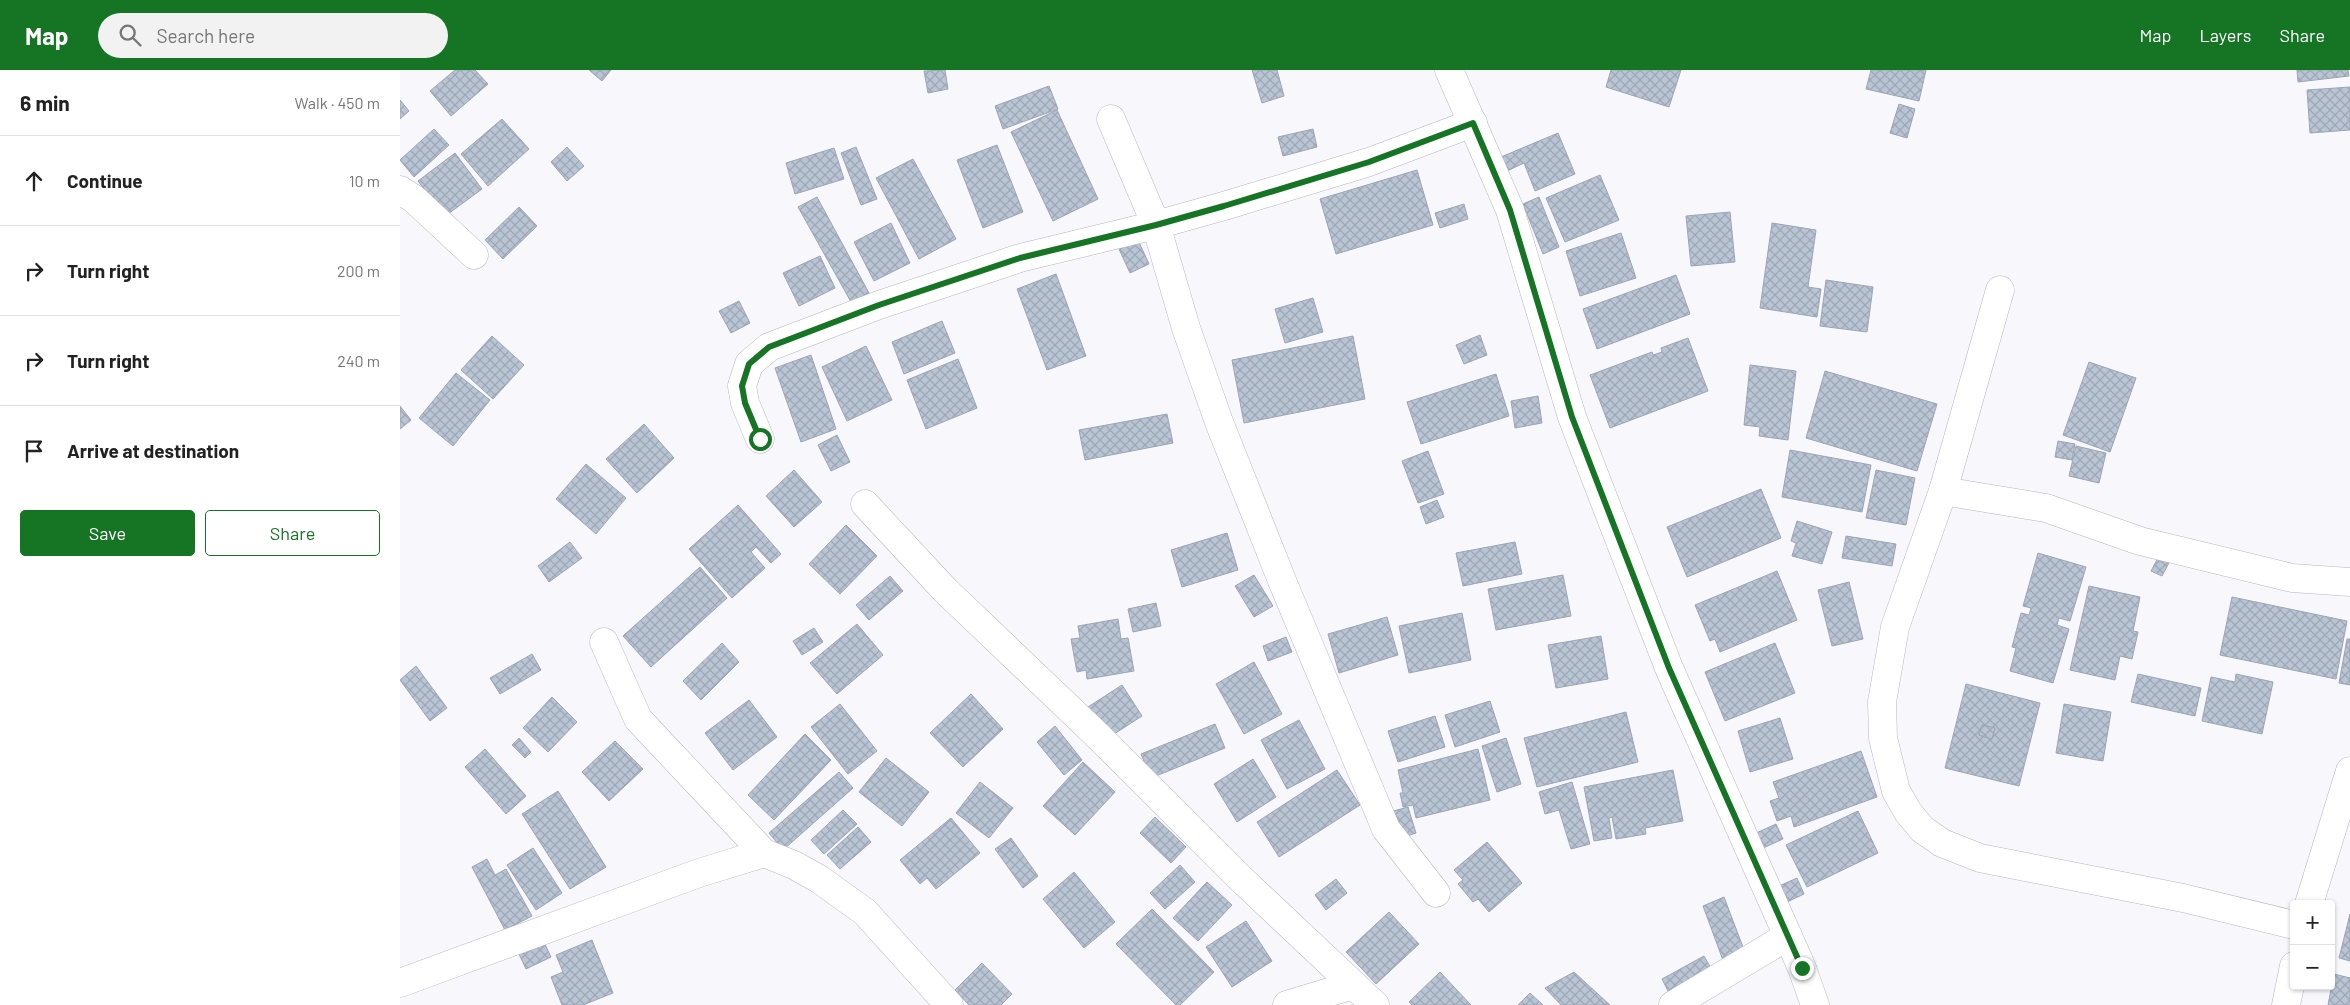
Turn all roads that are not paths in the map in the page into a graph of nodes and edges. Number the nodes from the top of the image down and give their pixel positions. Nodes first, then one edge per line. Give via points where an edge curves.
1 (1449, 70) edge
2 (1111, 119) dead end
3 (1473, 123) junction
4 (400, 190) edge
5 (1156, 225) junction
6 (474, 255) dead end
7 (2000, 290) dead end
8 (760, 439) dead end
9 (1943, 491) junction
10 (865, 504) dead end
11 (2350, 582) edge
12 (604, 642) dead end
13 (2350, 771) edge
14 (764, 853) junction
15 (1436, 893) dead end
16 (2310, 900) edge
17 (2290, 924) edge
18 (1788, 936) junction
19 (400, 984) edge
20 (1353, 984) junction
21 (2290, 986) edge
22 (949, 1005) edge
23 (1287, 1005) edge
24 (1375, 1005) edge
25 (1673, 1005) edge
26 (1815, 1005) edge
27 (2286, 1005) edge

1 - 3 street
2 - 5 street
3 - 5 street via 1369,162
3 - 18 street via 1510,210 1582,445 1669,668
4 - 6 street
5 - 8 street via 1020,258 879,305 769,347 749,364 742,386 745,403
5 - 15 street via 1219,422 1282,583 1386,829
7 - 9 street
9 - 11 street via 2046,508 2140,541 2292,578
9 - 17 street via 1895,627 1882,702 1882,738 1896,791 1908,812 1922,829 1942,843 1980,858 2183,898
10 - 20 street via 945,590
12 - 14 street via 638,719
13 - 16 street
14 - 19 street via 699,873
14 - 22 street via 819,879 866,912
18 - 25 street
18 - 26 street
20 - 23 street
20 - 24 street
21 - 27 street

